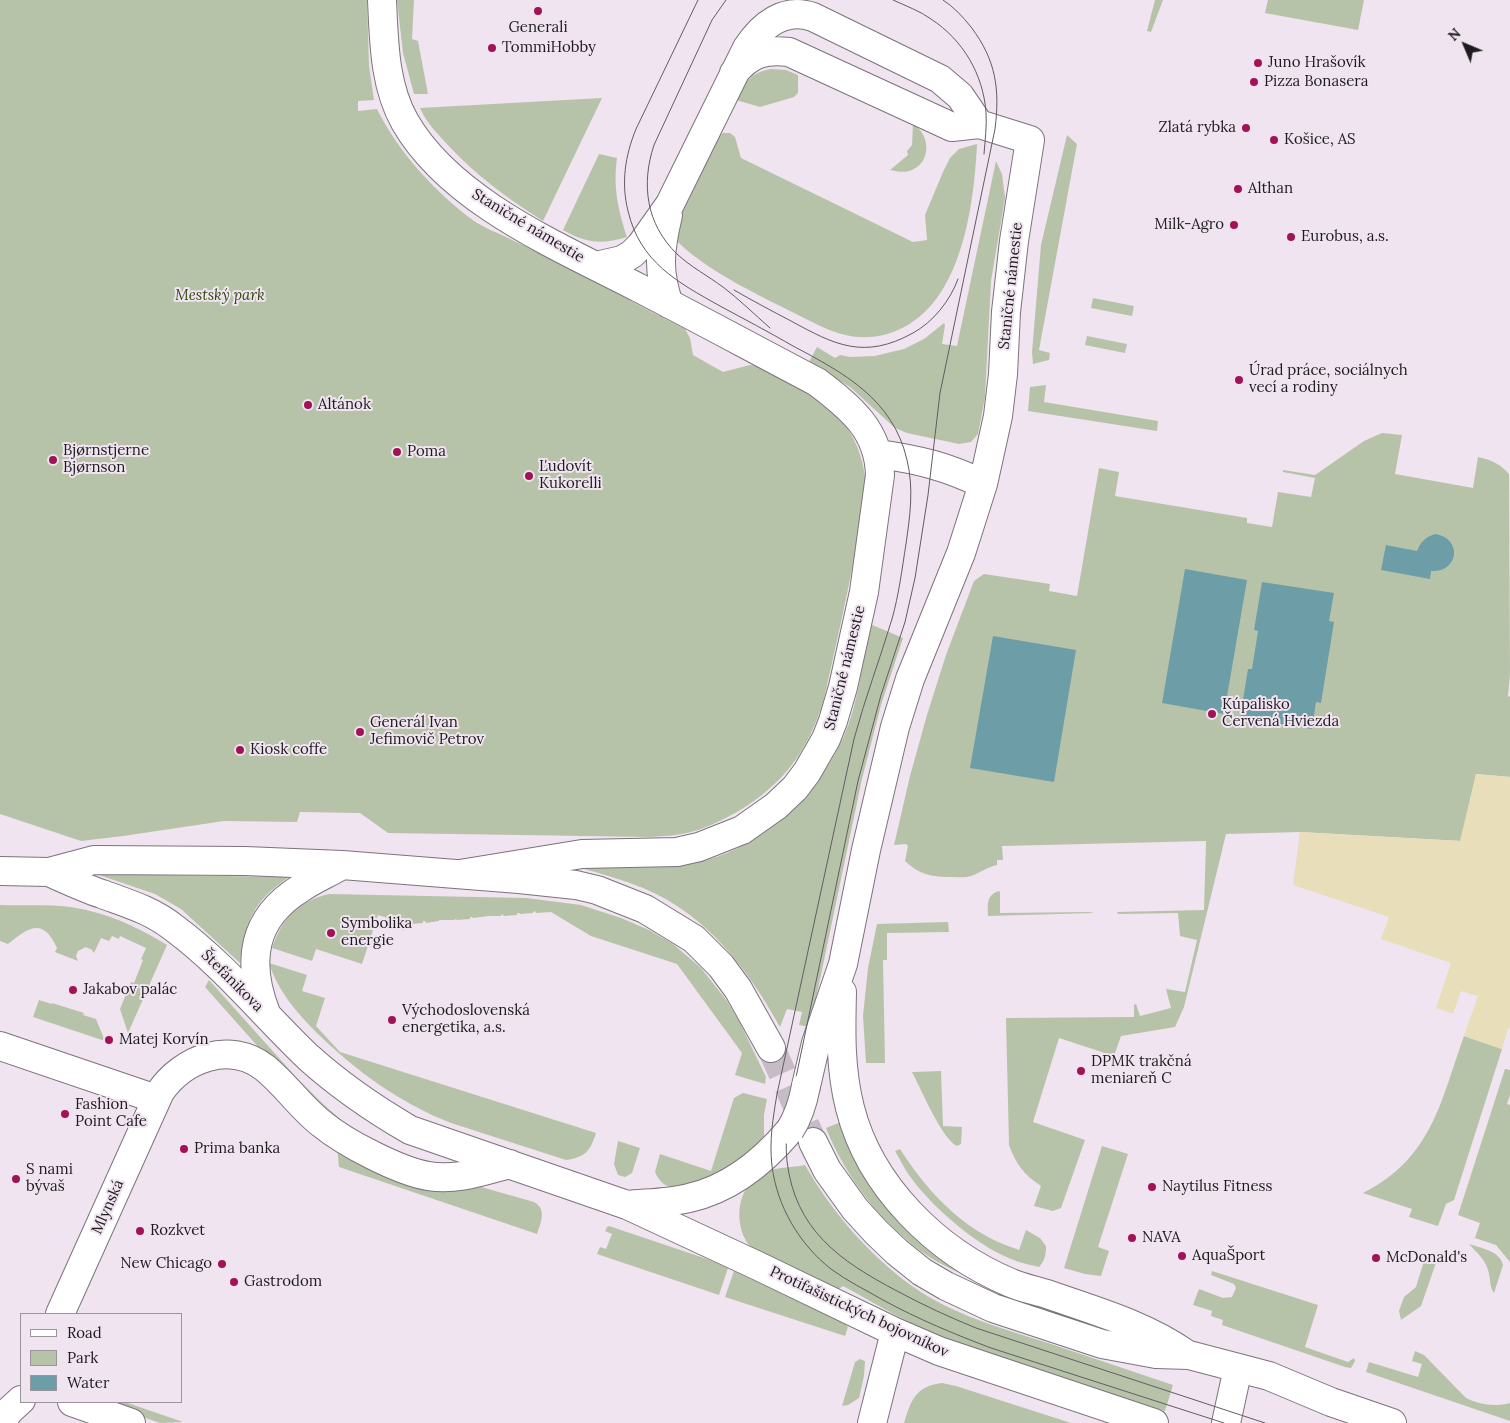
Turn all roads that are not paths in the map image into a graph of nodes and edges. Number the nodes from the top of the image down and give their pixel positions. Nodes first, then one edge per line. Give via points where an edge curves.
1 (382, 0) edge
2 (734, 73) junction
3 (979, 124) junction
4 (670, 204) junction
5 (596, 266) junction
6 (669, 304) junction
7 (879, 454) junction
8 (982, 484) junction
9 (342, 866) junction
10 (0, 871) edge
11 (49, 872) junction
12 (460, 874) junction
13 (843, 964) junction
14 (268, 1016) junction
15 (0, 1046) edge
16 (771, 1048) tunnel mouth
17 (156, 1099) junction
18 (802, 1136) junction
19 (510, 1164) junction
20 (627, 1206) junction
21 (60, 1313) edge
22 (895, 1332) junction
23 (1188, 1356) junction
24 (1238, 1368) junction
25 (20, 1401) edge
26 (75, 1403) edge
27 (1, 1423) edge
28 (131, 1423) edge
29 (872, 1423) edge
30 (1154, 1423) edge
31 (1226, 1423) edge
32 (1392, 1423) edge

1 - 5 street, Staničné námestie via 390,84 404,120 421,144 476,198
2 - 3 street, Staničné námestie via 744,62 760,53 789,52 952,127
2 - 3 street, Staničné námestie via 761,29 777,19 804,14 940,79 960,96
2 - 4 street, Staničné námestie
3 - 8 street, Staničné námestie via 1030,140 1014,241 998,416
4 - 5 street, Staničné námestie via 632,254 622,260
4 - 6 street, Staničné námestie via 660,252 663,289
5 - 6 street, Staničné námestie
6 - 7 street, Staničné námestie via 817,382 853,412 868,431
7 - 8 street via 931,463
7 - 12 street, Staničné námestie via 880,475 864,592 843,687 826,739 795,788 742,830 699,847 653,854 582,854
8 - 13 street, Staničné námestie via 961,553 910,679 895,727
9 - 11 street, Štefánikova via 245,860 94,860
9 - 12 street, Štefánikova
9 - 14 street, Štefánikova via 300,888 263,927 254,958 260,998
10 - 11 street, Štefánikova
11 - 14 street, Štefánikova via 140,907 173,927 221,967
12 - 16 street via 576,885 645,909 694,939 721,966 738,989
13 - 18 street, Protifašistických bojovníkov, bridge via 816,1043 797,1119
13 - 23 street via 840,1050 850,1109 877,1170 906,1209 943,1243 982,1269 1011,1284 1124,1320 1165,1339
14 - 19 street, Protifašistických bojovníkov via 340,1084 389,1118 410,1130
15 - 17 street
17 - 19 street via 170,1079 191,1063 218,1054 241,1056 266,1068 332,1131 405,1169 447,1178
17 - 21 street, Mlynská
18 - 20 street, Protifašistických bojovníkov via 714,1190 686,1199
18 - 23 street via 855,1210 897,1252 946,1286 993,1308 1102,1344
19 - 20 street, Protifašistických bojovníkov
20 - 22 street, Protifašistických bojovníkov
22 - 29 street
22 - 30 street, Protifašistických bojovníkov via 939,1351
23 - 24 street
24 - 31 street
24 - 32 street via 1269,1376
25 - 27 street
26 - 28 street

